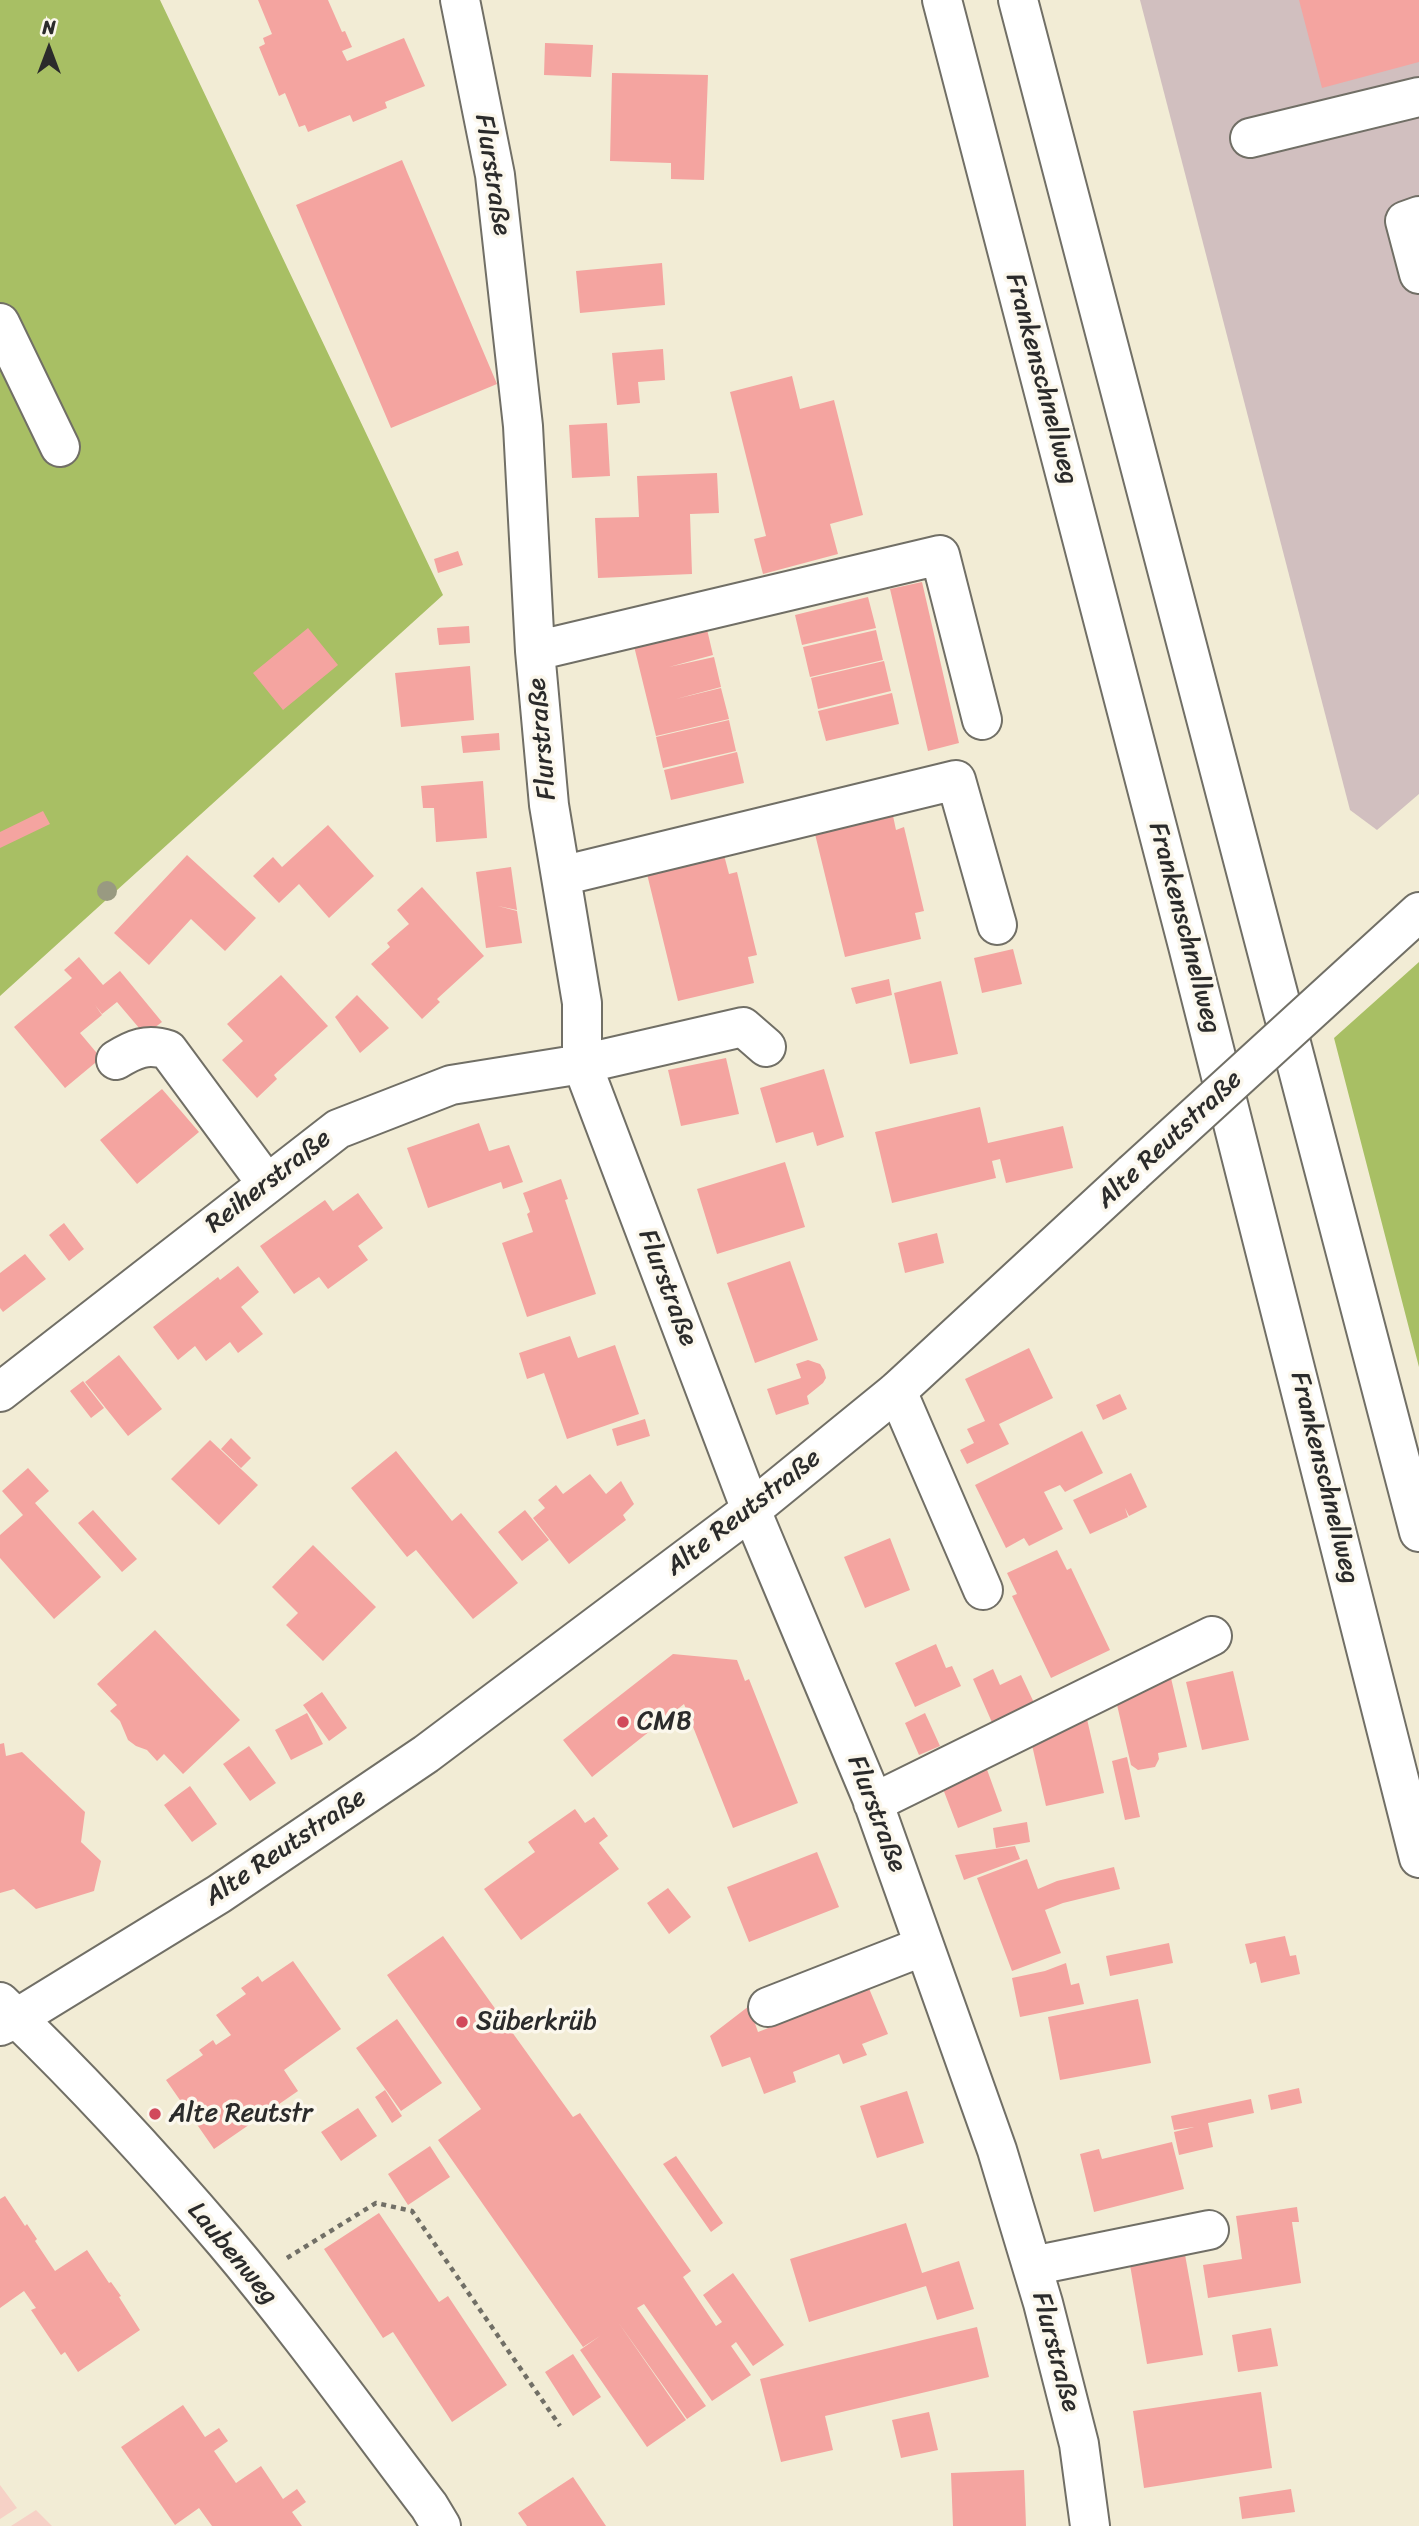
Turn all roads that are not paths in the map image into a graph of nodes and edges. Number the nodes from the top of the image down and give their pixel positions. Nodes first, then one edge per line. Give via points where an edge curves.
1 (460, 0) edge
2 (942, 0) edge
3 (1018, 0) edge
4 (1419, 97) edge
5 (1250, 138) dead end
6 (1419, 216) edge
7 (1419, 274) edge
8 (0, 323) edge
9 (60, 447) dead end
10 (535, 651) junction
11 (982, 720) dead end
12 (561, 876) junction
13 (1419, 912) edge
14 (997, 925) dead end
15 (766, 1046) dead end
16 (116, 1060) dead end
17 (582, 1064) junction
18 (267, 1184) junction
19 (897, 1391) junction
20 (0, 1392) edge
21 (751, 1510) junction
22 (1419, 1532) edge
23 (983, 1590) dead end
24 (1212, 1636) dead end
25 (873, 1804) junction
26 (1419, 1858) edge
27 (924, 1945) junction
28 (768, 2007) dead end
29 (6, 2015) edge
30 (1209, 2230) dead end
31 (1032, 2266) junction
32 (441, 2526) edge
33 (1090, 2526) edge

1 - 10 main road, Flurstraße via 495,174 523,426
2 - 26 main road, Frankenschnellweg
3 - 22 main road
4 - 5 main road
6 - 7 main road via 1405,221
8 - 9 main road
10 - 11 main road via 940,555
10 - 12 main road, Flurstraße via 549,805
12 - 14 main road via 956,780
12 - 17 main road, Flurstraße via 582,1003
13 - 19 main road, Alte Reutstraße, bridge
15 - 17 main road, Reiherstraße via 743,1027
16 - 18 main road via 135,1049 156,1046 168,1050
17 - 18 main road, Reiherstraße via 451,1085 338,1129
17 - 21 main road, Flurstraße
18 - 20 main road, Reiherstraße
19 - 21 main road, Alte Reutstraße
19 - 23 main road
21 - 25 main road, Flurstraße
21 - 29 main road, Alte Reutstraße via 426,1754 219,1894
24 - 25 main road
25 - 27 main road, Flurstraße
27 - 28 main road
27 - 31 main road, Flurstraße via 997,2150
29 - 32 main road, Laubenweg via 131,2137 254,2279
30 - 31 main road
31 - 33 main road, Flurstraße via 1079,2444

